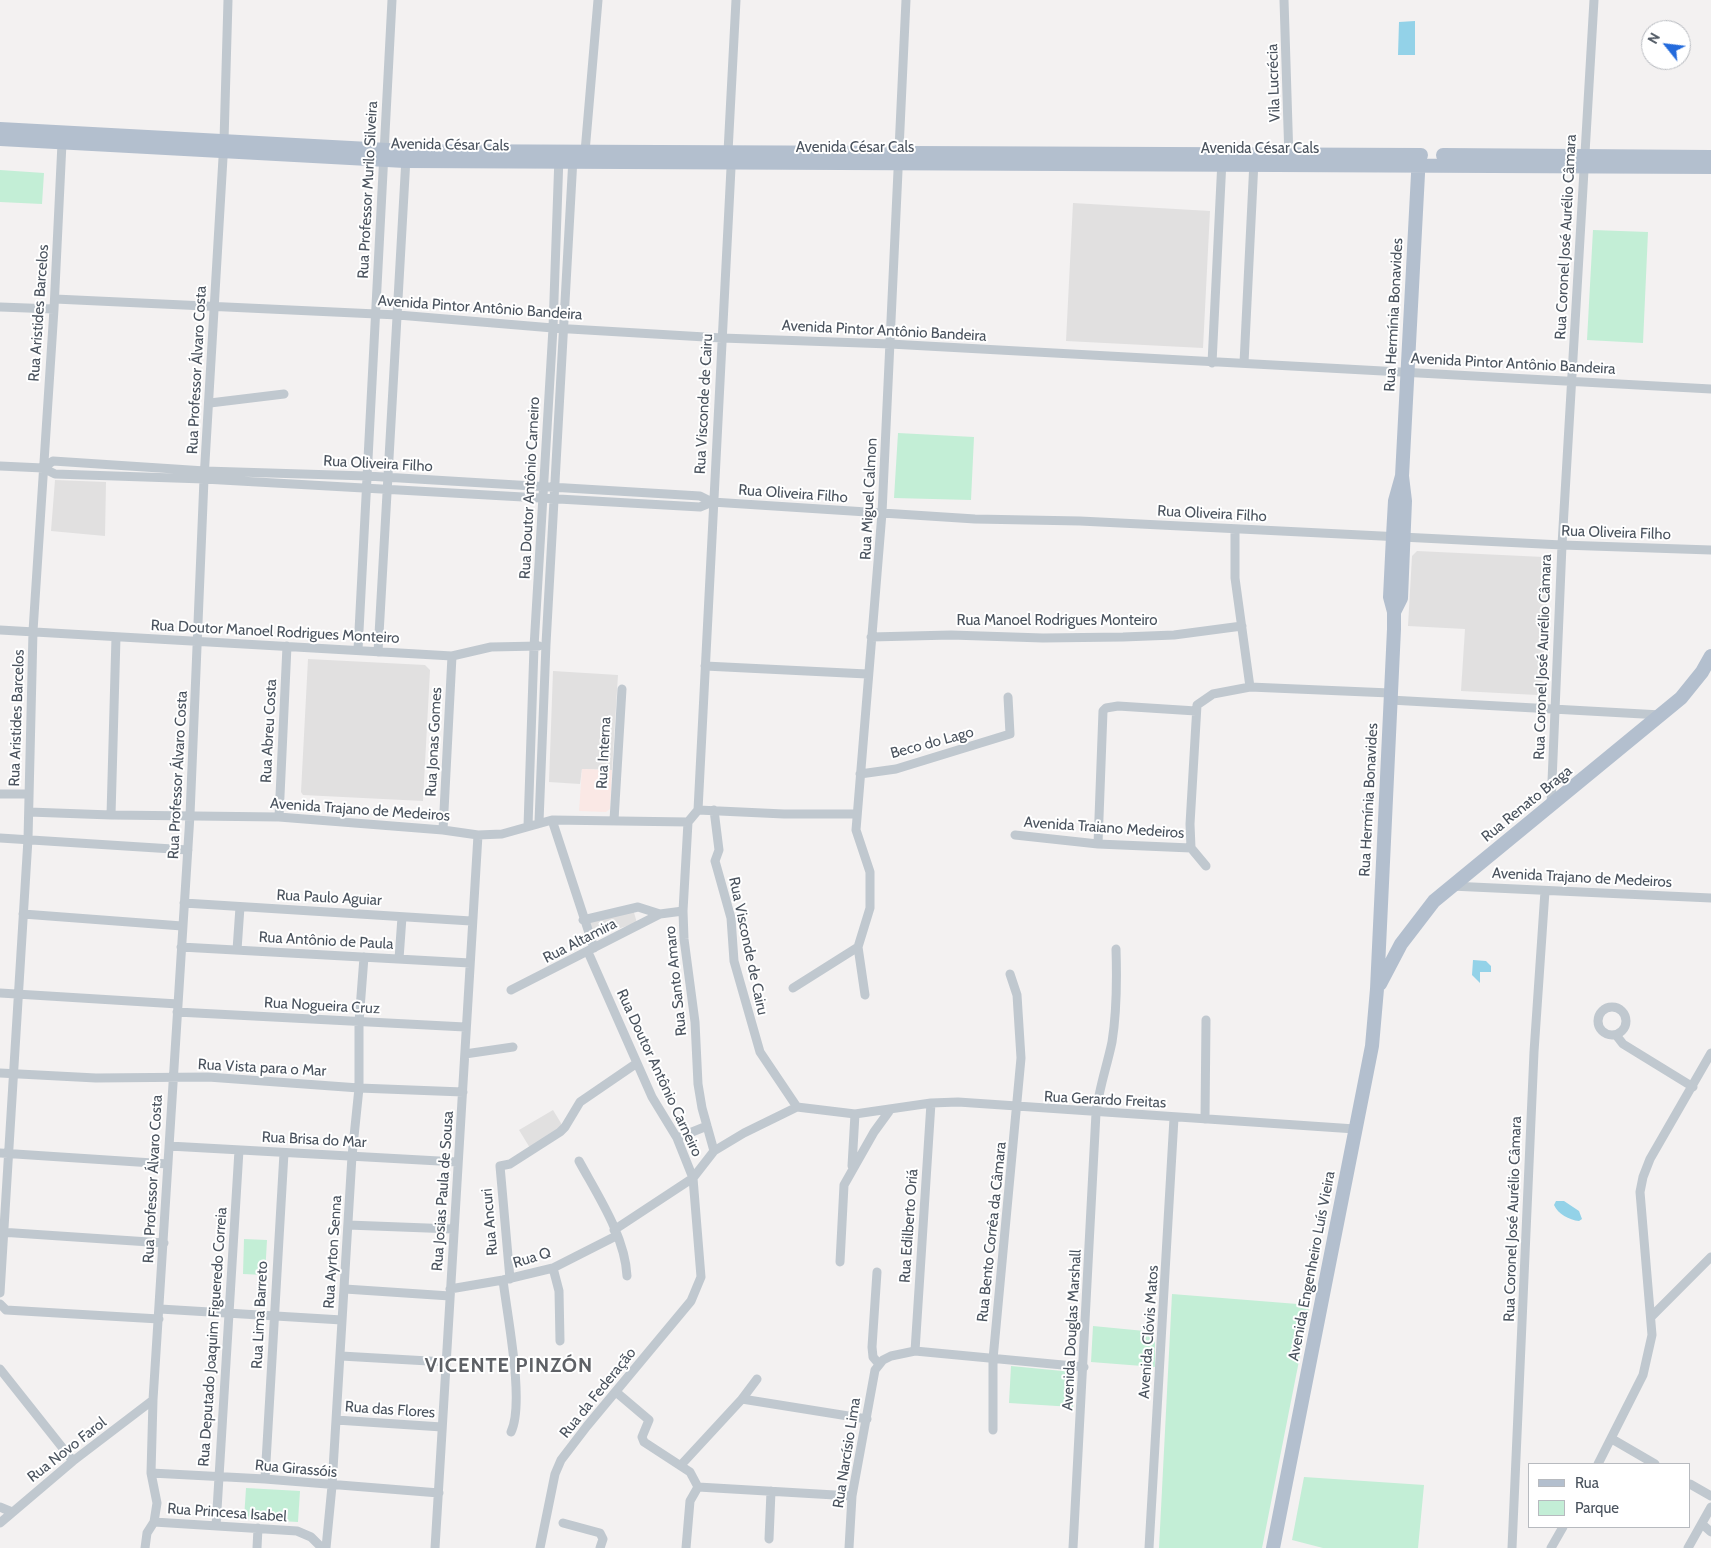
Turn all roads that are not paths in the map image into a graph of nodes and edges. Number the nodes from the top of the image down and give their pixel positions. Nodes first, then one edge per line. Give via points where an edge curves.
1 (228, 0) edge
2 (392, 0) edge
3 (598, 0) edge
4 (736, 0) edge
5 (906, 0) edge
6 (1284, 0) edge
7 (1594, 0) edge
8 (0, 129) edge
9 (63, 138) junction
10 (0, 139) edge
11 (224, 146) junction
12 (384, 155) junction
13 (406, 156) junction
14 (570, 156) junction
15 (1711, 157) edge
16 (729, 158) junction
17 (899, 159) junction
18 (1254, 159) junction
19 (1289, 159) junction
20 (1222, 160) junction
21 (1418, 160) junction
22 (1584, 162) junction
23 (1711, 167) edge
24 (556, 256) junction
25 (568, 257) junction
26 (55, 299) junction
27 (0, 307) edge
28 (214, 307) junction
29 (54, 309) junction
30 (375, 314) junction
31 (398, 315) junction
32 (553, 328) junction
33 (563, 329) junction
34 (722, 338) junction
35 (890, 344) junction
36 (1212, 363) junction
37 (1244, 363) junction
38 (1408, 372) junction
39 (1571, 382) junction
40 (1711, 389) edge
41 (284, 394) dead end
42 (210, 403) junction
43 (0, 466) edge
44 (43, 468) junction
45 (205, 475) junction
46 (367, 476) junction
47 (388, 478) junction
48 (544, 488) junction
49 (554, 488) junction
50 (366, 489) junction
51 (387, 490) junction
52 (590, 490) junction
53 (629, 492) junction
54 (543, 499) junction
55 (554, 500) junction
56 (589, 501) junction
57 (712, 502) junction
58 (628, 503) junction
59 (882, 513) junction
60 (1235, 529) junction
61 (1398, 536) junction
62 (1562, 546) junction
63 (1711, 550) edge
64 (538, 578) junction
65 (550, 579) junction
66 (536, 622) junction
67 (548, 622) junction
68 (1242, 626) junction
69 (0, 630) edge
70 (33, 631) junction
71 (116, 637) junction
72 (871, 637) junction
73 (199, 642) junction
74 (546, 644) junction
75 (287, 646) junction
76 (534, 647) junction
77 (358, 650) junction
78 (378, 652) junction
79 (452, 656) junction
80 (1711, 656) edge
81 (705, 666) junction
82 (867, 674) junction
83 (1250, 687) junction
84 (622, 689) dead end
85 (1390, 697) junction
86 (1008, 698) dead end
87 (1554, 708) junction
88 (1196, 711) junction
89 (1662, 714) junction
90 (860, 774) junction
91 (0, 794) edge
92 (28, 794) junction
93 (1551, 806) junction
94 (698, 810) junction
95 (714, 810) junction
96 (28, 812) junction
97 (857, 814) junction
98 (111, 815) junction
99 (190, 815) junction
100 (279, 817) junction
101 (552, 820) junction
102 (614, 820) junction
103 (539, 822) junction
104 (688, 822) junction
105 (528, 826) junction
106 (443, 830) junction
107 (478, 835) junction
108 (1015, 835) dead end
109 (0, 838) edge
110 (28, 839) junction
111 (1098, 844) junction
112 (1191, 848) junction
113 (188, 850) junction
114 (1206, 866) dead end
115 (1451, 886) junction
116 (1545, 891) junction
117 (1711, 898) edge
118 (184, 903) junction
119 (240, 907) junction
120 (683, 911) junction
121 (23, 914) junction
122 (660, 914) junction
123 (402, 916) junction
124 (471, 920) junction
125 (583, 920) junction
126 (182, 926) junction
127 (181, 947) junction
128 (858, 947) junction
129 (1116, 949) dead end
130 (237, 950) junction
131 (591, 950) junction
132 (364, 957) junction
133 (399, 959) junction
134 (470, 963) junction
135 (1010, 974) dead end
136 (793, 988) dead end
137 (1377, 989) junction
138 (511, 990) dead end
139 (0, 993) edge
140 (18, 994) junction
141 (865, 995) dead end
142 (177, 1008) junction
143 (1206, 1020) dead end
144 (359, 1022) junction
145 (465, 1027) junction
146 (1616, 1035) dead end
147 (513, 1047) dead end
148 (1711, 1053) edge
149 (465, 1054) junction
150 (637, 1063) junction
151 (0, 1072) edge
152 (13, 1073) junction
153 (172, 1079) junction
154 (1693, 1087) junction
155 (358, 1088) junction
156 (463, 1092) junction
157 (931, 1103) junction
158 (797, 1107) junction
159 (1018, 1108) junction
160 (890, 1110) junction
161 (1096, 1113) junction
162 (855, 1114) junction
163 (1174, 1118) junction
164 (1206, 1119) junction
165 (707, 1126) junction
166 (1355, 1129) junction
167 (676, 1138) junction
168 (169, 1146) junction
169 (239, 1150) junction
170 (714, 1152) junction
171 (4, 1153) edge
172 (284, 1153) junction
173 (352, 1156) junction
174 (579, 1161) dead end
175 (457, 1162) junction
176 (168, 1164) junction
177 (852, 1168) junction
178 (693, 1178) junction
179 (348, 1225) junction
180 (453, 1229) junction
181 (2, 1232) edge
182 (615, 1233) junction
183 (164, 1243) junction
184 (1711, 1256) edge
185 (840, 1262) dead end
186 (553, 1268) junction
187 (877, 1272) dead end
188 (627, 1276) dead end
189 (506, 1280) junction
190 (345, 1290) junction
191 (450, 1292) junction
192 (0, 1293) edge
193 (3, 1307) edge
194 (160, 1309) junction
195 (228, 1313) junction
196 (274, 1317) junction
197 (1651, 1317) junction
198 (159, 1319) junction
199 (342, 1320) junction
200 (560, 1341) dead end
201 (915, 1351) junction
202 (341, 1356) junction
203 (993, 1359) junction
204 (446, 1362) junction
205 (879, 1364) junction
206 (1084, 1367) junction
207 (0, 1369) edge
208 (757, 1379) dead end
209 (616, 1392) junction
210 (742, 1399) junction
211 (153, 1400) junction
212 (867, 1419) junction
213 (336, 1420) junction
214 (442, 1427) junction
215 (993, 1430) dead end
216 (511, 1432) dead end
217 (1612, 1439) junction
218 (73, 1461) junction
219 (1599, 1463) edge
220 (1653, 1463) edge
221 (681, 1465) junction
222 (151, 1474) junction
223 (218, 1478) junction
224 (265, 1479) junction
225 (1691, 1485) edge
226 (332, 1486) junction
227 (698, 1487) junction
228 (771, 1491) junction
229 (439, 1493) junction
230 (852, 1496) junction
231 (1711, 1496) edge
232 (0, 1507) edge
233 (1711, 1507) edge
234 (12, 1512) junction
235 (0, 1522) edge
236 (154, 1522) junction
237 (563, 1523) dead end
238 (1702, 1524) junction
239 (216, 1526) junction
240 (258, 1528) junction
241 (1562, 1528) edge
242 (1711, 1532) edge
243 (769, 1539) dead end
244 (145, 1548) edge
245 (257, 1548) edge
246 (322, 1548) edge
247 (326, 1548) edge
248 (435, 1548) edge
249 (540, 1548) edge
250 (600, 1548) edge
251 (686, 1548) edge
252 (849, 1548) edge
253 (1073, 1548) edge
254 (1149, 1548) edge
255 (1273, 1548) edge
256 (1512, 1548) edge
257 (1551, 1548) edge
258 (1688, 1548) edge

1 - 11 street, Rua Professor Álvaro Costa
2 - 12 street, Rua Professor Murilo Silveira
3 - 14 street, Rua Doutor Antônio Carneiro
4 - 16 street, Rua Visconde de Cairu
5 - 17 street, Rua Miguel Calmon
6 - 19 street, Vila Lucrécia
7 - 22 street, Rua Coronel José Aurélio Câmara
8 - 9 main road, Avenida César Cals
9 - 10 main road, Avenida César Cals
9 - 11 main road, Avenida César Cals
9 - 26 street, Rua Aristides Barcelos
11 - 12 main road, Avenida César Cals
11 - 28 street, Rua Professor Álvaro Costa
12 - 13 main road, Avenida César Cals
12 - 30 street, Rua Professor Murilo Silveira
13 - 14 main road, Avenida César Cals
13 - 31 street
14 - 16 main road, Avenida César Cals
14 - 24 street, Rua Doutor Antônio Carneiro
14 - 25 street, Rua Doutor Antônio Carneiro
15 - 22 main road, Avenida César Cals
16 - 17 main road, Avenida César Cals
16 - 34 street, Rua Visconde de Cairu
17 - 20 main road, Avenida César Cals
17 - 35 street, Rua Miguel Calmon
18 - 19 main road, Avenida César Cals
18 - 20 main road, Avenida César Cals
18 - 37 street
19 - 21 main road, Avenida César Cals
20 - 36 street
21 - 22 main road, Avenida César Cals
21 - 38 main road, Rua Hermínia Bonavides
22 - 23 main road, Avenida César Cals
22 - 39 street, Rua Coronel José Aurélio Câmara
24 - 25 street
24 - 32 street, Rua Doutor Antônio Carneiro
25 - 33 street, Rua Doutor Antônio Carneiro
26 - 28 street, Avenida Pintor Antônio Bandeira
26 - 29 street, Rua Aristides Barcelos
27 - 29 street
28 - 30 street, Avenida Pintor Antônio Bandeira
28 - 42 street, Rua Professor Álvaro Costa
29 - 44 street, Rua Aristides Barcelos
30 - 31 street, Avenida Pintor Antônio Bandeira
30 - 46 street, Rua Professor Murilo Silveira
31 - 32 street, Avenida Pintor Antônio Bandeira
31 - 47 street
32 - 33 street, Avenida Pintor Antônio Bandeira
32 - 48 street, Rua Doutor Antônio Carneiro
33 - 34 street, Avenida Pintor Antônio Bandeira
33 - 49 street, Rua Doutor Antônio Carneiro
34 - 35 street, Avenida Pintor Antônio Bandeira
34 - 57 street, Rua Visconde de Cairu
35 - 36 street, Avenida Pintor Antônio Bandeira
35 - 59 street, Rua Miguel Calmon
36 - 37 street, Avenida Pintor Antônio Bandeira
37 - 38 street, Avenida Pintor Antônio Bandeira
38 - 39 street, Avenida Pintor Antônio Bandeira
38 - 61 main road, Rua Hermínia Bonavides via 1402,476 1395,501
39 - 40 street, Avenida Pintor Antônio Bandeira
39 - 62 street, Rua Coronel José Aurélio Câmara
41 - 42 street
42 - 45 street, Rua Professor Álvaro Costa
43 - 44 street, Rua Oliveira Filho
44 - 45 street, Rua Oliveira Filho via 55,474
44 - 70 street, Rua Aristides Barcelos
45 - 46 street, Rua Oliveira Filho
45 - 50 street, Rua Oliveira Filho
45 - 73 street, Rua Professor Álvaro Costa
46 - 47 street, Rua Oliveira Filho
46 - 50 street, Rua Professor Murilo Silveira
47 - 48 street, Rua Oliveira Filho
47 - 51 street
48 - 49 street, Rua Oliveira Filho
48 - 54 street, Rua Doutor Antônio Carneiro
49 - 52 street, Rua Oliveira Filho
49 - 55 street, Rua Doutor Antônio Carneiro
50 - 51 street, Rua Oliveira Filho
50 - 77 street, Rua Professor Murilo Silveira
51 - 54 street, Rua Oliveira Filho
51 - 78 street
52 - 53 street, Rua Oliveira Filho
52 - 56 street
53 - 57 street, Rua Oliveira Filho via 700,496
53 - 58 street
54 - 55 street, Rua Oliveira Filho
54 - 64 street, Rua Doutor Antônio Carneiro
55 - 56 street, Rua Oliveira Filho
55 - 65 street, Rua Doutor Antônio Carneiro
56 - 58 street, Rua Oliveira Filho
57 - 58 street, Rua Oliveira Filho via 700,507
57 - 59 street, Rua Oliveira Filho
57 - 81 street, Rua Visconde de Cairu
59 - 60 street, Rua Oliveira Filho
59 - 72 street, Rua Miguel Calmon
60 - 61 street, Rua Oliveira Filho
60 - 68 street via 1235,578
61 - 62 street, Rua Oliveira Filho
61 - 85 main road, Rua Hermínia Bonavides via 1390,597 1394,612
62 - 63 street, Rua Oliveira Filho
62 - 87 street, Rua Coronel José Aurélio Câmara
64 - 65 street
64 - 66 street, Rua Doutor Antônio Carneiro
65 - 67 street, Rua Doutor Antônio Carneiro
66 - 67 street
66 - 76 street, Rua Doutor Antônio Carneiro
67 - 74 street, Rua Doutor Antônio Carneiro
68 - 72 street, Rua Manoel Rodrigues Monteiro via 1174,635 1123,637
68 - 83 street
69 - 70 street, Rua Doutor Manoel Rodrigues Monteiro
70 - 71 street, Rua Doutor Manoel Rodrigues Monteiro
70 - 92 street, Rua Aristides Barcelos
71 - 73 street, Rua Doutor Manoel Rodrigues Monteiro
71 - 98 street
72 - 82 street, Rua Miguel Calmon
73 - 75 street, Rua Doutor Manoel Rodrigues Monteiro
73 - 99 street, Rua Professor Álvaro Costa
74 - 76 street, Rua Doutor Manoel Rodrigues Monteiro
74 - 103 street, Rua Doutor Antônio Carneiro
75 - 77 street, Rua Doutor Manoel Rodrigues Monteiro
75 - 100 street, Rua Abreu Costa
76 - 79 street, Rua Doutor Manoel Rodrigues Monteiro via 491,647
76 - 105 street, Rua Doutor Antônio Carneiro
77 - 78 street, Rua Doutor Manoel Rodrigues Monteiro
78 - 79 street, Rua Doutor Manoel Rodrigues Monteiro
79 - 106 street, Rua Jonas Gomes
80 - 89 main road, Rua Renato Braga via 1687,692
81 - 82 street
81 - 94 street, Rua Visconde de Cairu
82 - 90 street, Rua Miguel Calmon
83 - 85 street
83 - 88 street via 1213,694 1197,705
84 - 102 street, Rua Interna
85 - 87 street
85 - 137 main road, Rua Hermínia Bonavides
86 - 90 street, Beco do Lago via 1010,734 896,769
87 - 89 street
87 - 93 street, Rua Coronel José Aurélio Câmara
88 - 111 street via 1111,706 1103,711
88 - 112 street
89 - 93 main road, Rua Renato Braga
90 - 97 street, Rua Miguel Calmon
91 - 92 street
92 - 96 street, Rua Aristides Barcelos
93 - 115 main road, Rua Renato Braga
94 - 95 street
94 - 104 street
95 - 97 street
95 - 158 street, Rua Visconde de Cairu via 719,850 717,868 731,918 734,960 748,1014 760,1052
96 - 98 street, Avenida Trajano de Medeiros
96 - 110 street, Rua Aristides Barcelos
97 - 128 street, Rua Miguel Calmon via 856,830 870,872 871,902
98 - 99 street, Avenida Trajano de Medeiros
99 - 100 street, Avenida Trajano de Medeiros
99 - 113 street, Rua Professor Álvaro Costa
100 - 106 street, Avenida Trajano de Medeiros
101 - 102 street, Avenida Trajano de Medeiros
101 - 103 street, Avenida Trajano de Medeiros
101 - 125 street, Rua Doutor Antônio Carneiro
102 - 104 street, Avenida Trajano de Medeiros
103 - 105 street, Avenida Trajano de Medeiros
104 - 120 street, Rua Santo Amaro
105 - 107 street, Avenida Trajano de Medeiros via 502,834
106 - 107 street, Avenida Trajano de Medeiros
107 - 124 street, Rua Josias Paula de Sousa
108 - 111 street, Avenida Traiano Medeiros
109 - 110 street
110 - 113 street
110 - 121 street, Rua Aristides Barcelos
111 - 112 street, Avenida Traiano Medeiros
112 - 114 street
113 - 118 street, Rua Professor Álvaro Costa
115 - 116 street, Avenida Trajano de Medeiros
115 - 137 main road, Rua Renato Braga via 1417,920
116 - 117 street, Avenida Trajano de Medeiros
116 - 256 street, Rua Coronel José Aurélio Câmara via 1534,1052
118 - 119 street, Rua Paulo Aguiar
118 - 126 street, Rua Professor Álvaro Costa
119 - 123 street, Rua Paulo Aguiar
119 - 130 street
120 - 122 street
120 - 165 street, Rua Santo Amaro via 698,1084
121 - 126 street
121 - 140 street, Rua Aristides Barcelos
122 - 125 street via 638,906
122 - 131 street, Rua Altamira
123 - 124 street, Rua Paulo Aguiar
123 - 133 street
124 - 134 street, Rua Josias Paula de Sousa
125 - 131 street, Rua Doutor Antônio Carneiro
126 - 127 street, Rua Professor Álvaro Costa
127 - 130 street, Rua Antônio de Paula
127 - 142 street, Rua Professor Álvaro Costa
128 - 136 street
128 - 141 street, Rua Miguel Calmon
129 - 161 street, Avenida Douglas Marshall via 1117,999 1112,1041
130 - 132 street, Rua Antônio de Paula
131 - 138 street, Rua Altamira
131 - 150 street, Rua Doutor Antônio Carneiro
132 - 133 street, Rua Antônio de Paula
132 - 144 street, Rua Ayrton Senna
133 - 134 street, Rua Antônio de Paula
134 - 145 street, Rua Josias Paula de Sousa
135 - 159 street, Rua Bento Corrêa da Câmara via 1016,988 1019,1011
137 - 166 main road, Avenida Engenheiro Luís Vieira via 1372,1046
139 - 140 street, Rua Nogueira Cruz
140 - 142 street, Rua Nogueira Cruz
140 - 152 street, Rua Aristides Barcelos
142 - 144 street, Rua Nogueira Cruz
142 - 153 street, Rua Professor Álvaro Costa
143 - 164 street
144 - 145 street, Rua Nogueira Cruz
144 - 155 street, Rua Ayrton Senna
145 - 149 street, Rua Josias Paula de Sousa
146 - 154 street via 1623,1044
147 - 149 street
148 - 154 street
149 - 156 street, Rua Josias Paula de Sousa
150 - 167 street, Rua Doutor Antônio Carneiro
150 - 189 street, Rua Ancuri via 580,1102 560,1132 510,1164 500,1166
151 - 152 street, Rua Vista para o Mar
152 - 153 street, Rua Vista para o Mar
152 - 171 street, Rua Aristides Barcelos
153 - 155 street, Rua Vista para o Mar via 208,1077
153 - 168 street, Rua Professor Álvaro Costa
154 - 197 street via 1650,1159 1640,1192
155 - 156 street, Rua Vista para o Mar
155 - 173 street, Rua Ayrton Senna
156 - 175 street, Rua Josias Paula de Sousa
157 - 159 street, Rua Gerardo Freitas via 958,1102
157 - 160 street, Rua Gerardo Freitas
157 - 201 street, Rua Edilberto Oriá
158 - 162 street, Rua Gerardo Freitas
158 - 170 street, Rua Q
159 - 161 street, Rua Gerardo Freitas
159 - 203 street, Rua Bento Corrêa da Câmara
160 - 162 street, Rua Gerardo Freitas
160 - 177 street
161 - 163 street, Rua Gerardo Freitas
161 - 206 street, Avenida Douglas Marshall
162 - 177 street
163 - 164 street, Rua Gerardo Freitas
163 - 254 street, Avenida Clóvis Matos
164 - 166 street, Rua Gerardo Freitas
165 - 167 street
165 - 170 street, Rua Santo Amaro
166 - 255 main road, Avenida Engenheiro Luís Vieira
167 - 178 street, Rua Doutor Antônio Carneiro
168 - 169 street, Rua Brisa do Mar
168 - 176 street, Rua Professor Álvaro Costa
169 - 172 street, Rua Brisa do Mar
169 - 195 street, Rua Deputado Joaquim Figueredo Correia
170 - 178 street, Rua Q
171 - 176 street
171 - 181 street, Rua Aristides Barcelos
172 - 173 street, Rua Brisa do Mar
172 - 196 street, Rua Lima Barreto
173 - 175 street, Rua Brisa do Mar
173 - 179 street, Rua Ayrton Senna
174 - 182 street
175 - 180 street, Rua Josias Paula de Sousa
176 - 183 street, Rua Professor Álvaro Costa
177 - 185 street via 842,1192
178 - 182 street, Rua Q
178 - 209 street, Rua da Federação via 699,1287
179 - 180 street
179 - 190 street, Rua Ayrton Senna
180 - 191 street, Rua Josias Paula de Sousa
181 - 183 street
181 - 192 street, Rua Aristides Barcelos
182 - 186 street, Rua Q
182 - 188 street
183 - 194 street, Rua Professor Álvaro Costa
184 - 197 street
186 - 189 street, Rua Q
186 - 200 street via 559,1291
187 - 205 street via 872,1347 873,1357
189 - 191 street, Rua Q
189 - 216 street, Rua Ancuri via 516,1413
190 - 191 street, Rua Q
190 - 199 street, Rua Ayrton Senna
191 - 204 street, Rua Josias Paula de Sousa
193 - 198 street
194 - 195 street
194 - 198 street, Rua Professor Álvaro Costa
195 - 196 street
195 - 223 street, Rua Deputado Joaquim Figueredo Correia
196 - 199 street
196 - 224 street, Rua Lima Barreto
197 - 217 street via 1652,1335 1643,1374
198 - 211 street, Rua Professor Álvaro Costa
199 - 202 street, Rua Ayrton Senna
201 - 203 street
201 - 205 street via 890,1356
202 - 204 street
202 - 213 street, Rua Ayrton Senna
203 - 206 street
203 - 215 street, Rua Bento Corrêa da Câmara
204 - 214 street, Rua Josias Paula de Sousa
205 - 212 street, Rua Narcísio Lima via 875,1370
206 - 253 street, Avenida Douglas Marshall
207 - 218 street
208 - 210 street
209 - 221 street via 648,1420 642,1437 644,1442
209 - 249 street, Rua da Federação via 586,1426 557,1467
210 - 212 street
210 - 221 street
211 - 218 street, Rua Novo Farol
211 - 222 street, Rua Professor Álvaro Costa
212 - 230 street, Rua Narcísio Lima
213 - 214 street, Rua das Flores
213 - 226 street, Rua Ayrton Senna
214 - 229 street, Rua Josias Paula de Sousa
217 - 219 street
217 - 220 street
218 - 234 street, Rua Novo Farol
221 - 227 street via 695,1479
222 - 223 street, Rua Girassóis
222 - 236 street, Rua Professor Álvaro Costa via 157,1503
223 - 224 street, Rua Girassóis
223 - 239 street, Rua Deputado Joaquim Figueredo Correia
224 - 226 street, Rua Girassóis
225 - 231 street
226 - 229 street, Rua Girassóis
226 - 247 street, Rua Ayrton Senna
227 - 228 street
227 - 251 street via 690,1501
228 - 230 street
228 - 243 street
229 - 248 street, Rua Josias Paula de Sousa
230 - 252 street, Rua Narcísio Lima
232 - 234 street
233 - 238 street
234 - 235 street, Rua Novo Farol
236 - 239 street, Rua Princesa Isabel
236 - 244 street, Rua Professor Álvaro Costa via 147,1533
237 - 250 street via 600,1533 603,1539
238 - 242 street
238 - 258 street
239 - 240 street, Rua Princesa Isabel
240 - 245 street
240 - 246 street, Rua Princesa Isabel via 304,1533
241 - 257 street

